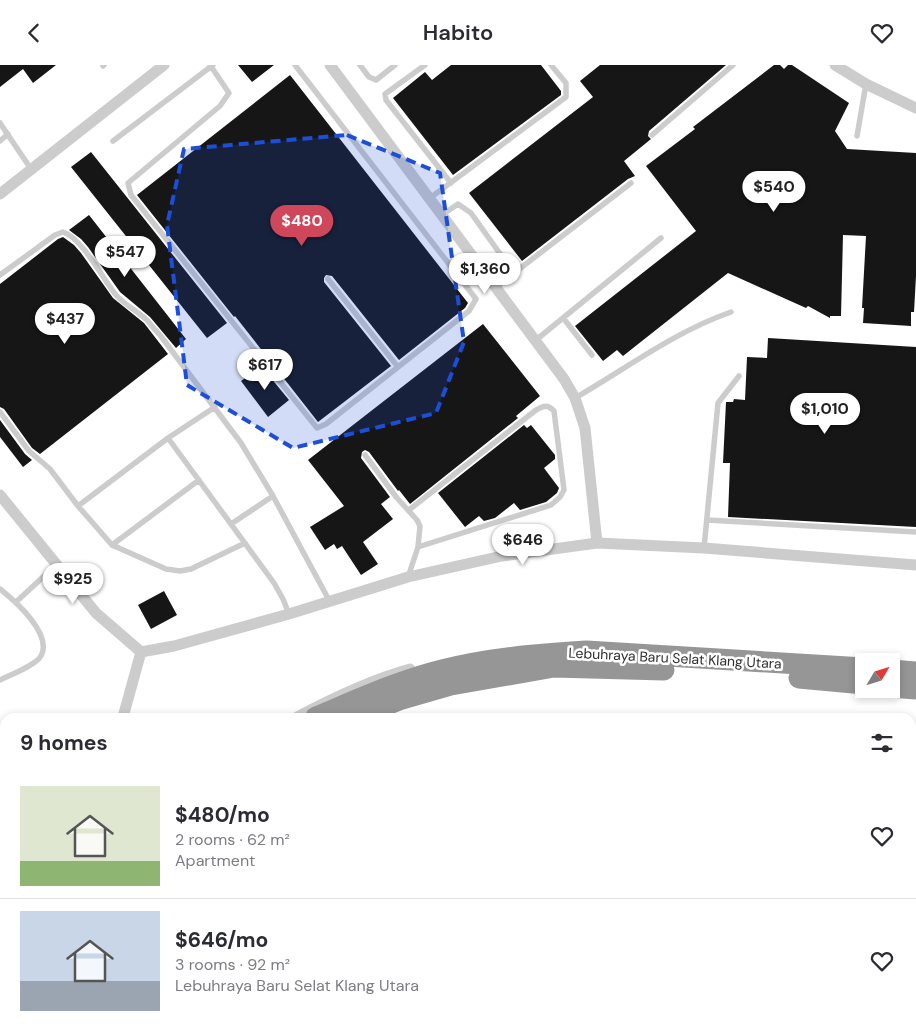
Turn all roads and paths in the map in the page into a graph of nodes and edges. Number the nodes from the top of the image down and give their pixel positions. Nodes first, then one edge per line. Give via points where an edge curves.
1 (164, 65) edge
2 (212, 65) edge
3 (294, 65) edge
4 (330, 65) edge
5 (360, 65) edge
6 (395, 65) edge
7 (425, 65) edge
8 (551, 65) edge
9 (734, 65) edge
10 (834, 65) edge
11 (866, 84) junction
12 (916, 108) edge
13 (0, 123) edge
14 (8, 135) junction
15 (652, 135) dead end
16 (857, 136) dead end
17 (0, 141) edge
18 (113, 141) dead end
19 (31, 169) junction
20 (451, 183) junction
21 (631, 183) dead end
22 (0, 194) edge
23 (430, 198) junction
24 (442, 215) junction
25 (661, 238) dead end
26 (513, 272) junction
27 (0, 275) edge
28 (328, 279) dead end
29 (496, 287) junction
30 (730, 312) dead end
31 (564, 319) junction
32 (536, 340) junction
33 (592, 355) dead end
34 (398, 367) junction
35 (739, 376) dead end
36 (575, 398) junction
37 (215, 407) junction
38 (0, 412) edge
39 (168, 438) junction
40 (365, 455) dead end
41 (199, 480) junction
42 (0, 495) edge
43 (273, 496) junction
44 (78, 506) junction
45 (409, 510) junction
46 (707, 521) junction
47 (231, 524) junction
48 (916, 533) edge
49 (245, 543) junction
50 (597, 543) junction
51 (112, 545) junction
52 (418, 547) junction
53 (704, 548) junction
54 (56, 564) junction
55 (916, 565) edge
56 (408, 577) junction
57 (0, 589) edge
58 (16, 602) junction
59 (330, 602) junction
60 (289, 614) junction
61 (586, 651) junction
62 (141, 652) junction
63 (855, 667) edge
64 (900, 671) edge
65 (916, 672) edge
66 (0, 680) edge
67 (855, 683) edge
68 (900, 688) edge
69 (916, 689) edge
70 (124, 713) edge
71 (305, 713) edge
72 (326, 713) edge
73 (367, 713) edge

1 - 19 street
2 - 18 lane
2 - 34 lane via 229,93 220,106 128,183 131,195 317,428
3 - 34 lane via 476,299 469,311
4 - 23 street
5 - 6 lane via 369,77 376,80
7 - 20 lane via 385,94 386,100
8 - 20 lane via 566,83 566,97
9 - 15 lane
10 - 11 street
11 - 12 street
11 - 16 lane
13 - 14 lane
14 - 17 lane
14 - 19 lane
19 - 22 street
20 - 23 lane
21 - 26 lane
23 - 24 street
24 - 26 lane via 458,204 471,213
24 - 29 street
25 - 31 lane
26 - 29 lane
27 - 37 lane via 55,235 67,233 80,245 123,302 160,335
28 - 34 lane
29 - 32 street
30 - 36 lane via 683,332
31 - 32 lane
31 - 33 lane
32 - 36 street
35 - 46 lane via 718,403
36 - 50 street via 585,428
37 - 39 lane
37 - 43 lane
38 - 44 lane via 29,451 50,469
39 - 41 lane
39 - 44 lane
40 - 45 lane
41 - 47 lane
41 - 51 lane
42 - 54 street
43 - 47 lane
43 - 59 lane
44 - 51 lane
45 - 52 lane via 420,526
45 - 52 lane via 536,410 545,405 554,411 564,489 560,497 551,505
46 - 48 lane
46 - 53 lane
47 - 49 lane
49 - 51 lane via 191,569 180,571 166,569
49 - 60 lane via 274,583
50 - 53 street
50 - 56 street via 502,556
52 - 56 lane
53 - 55 street
54 - 58 lane
54 - 62 street via 96,613
56 - 59 street
57 - 58 lane
58 - 66 lane via 38,628 42,651 33,663
59 - 60 street
60 - 62 street
61 - 63 highway, Lebuhraya Baru Selat Klang Utara
61 - 71 street via 520,648 469,653 393,674
61 - 72 highway, Lebuhraya Baru Selat Klang Utara via 506,657 442,670 394,685
62 - 70 street
64 - 65 highway
67 - 73 highway, Lebuhraya Baru Selat Klang Utara via 738,673 554,667 451,685
68 - 69 highway

